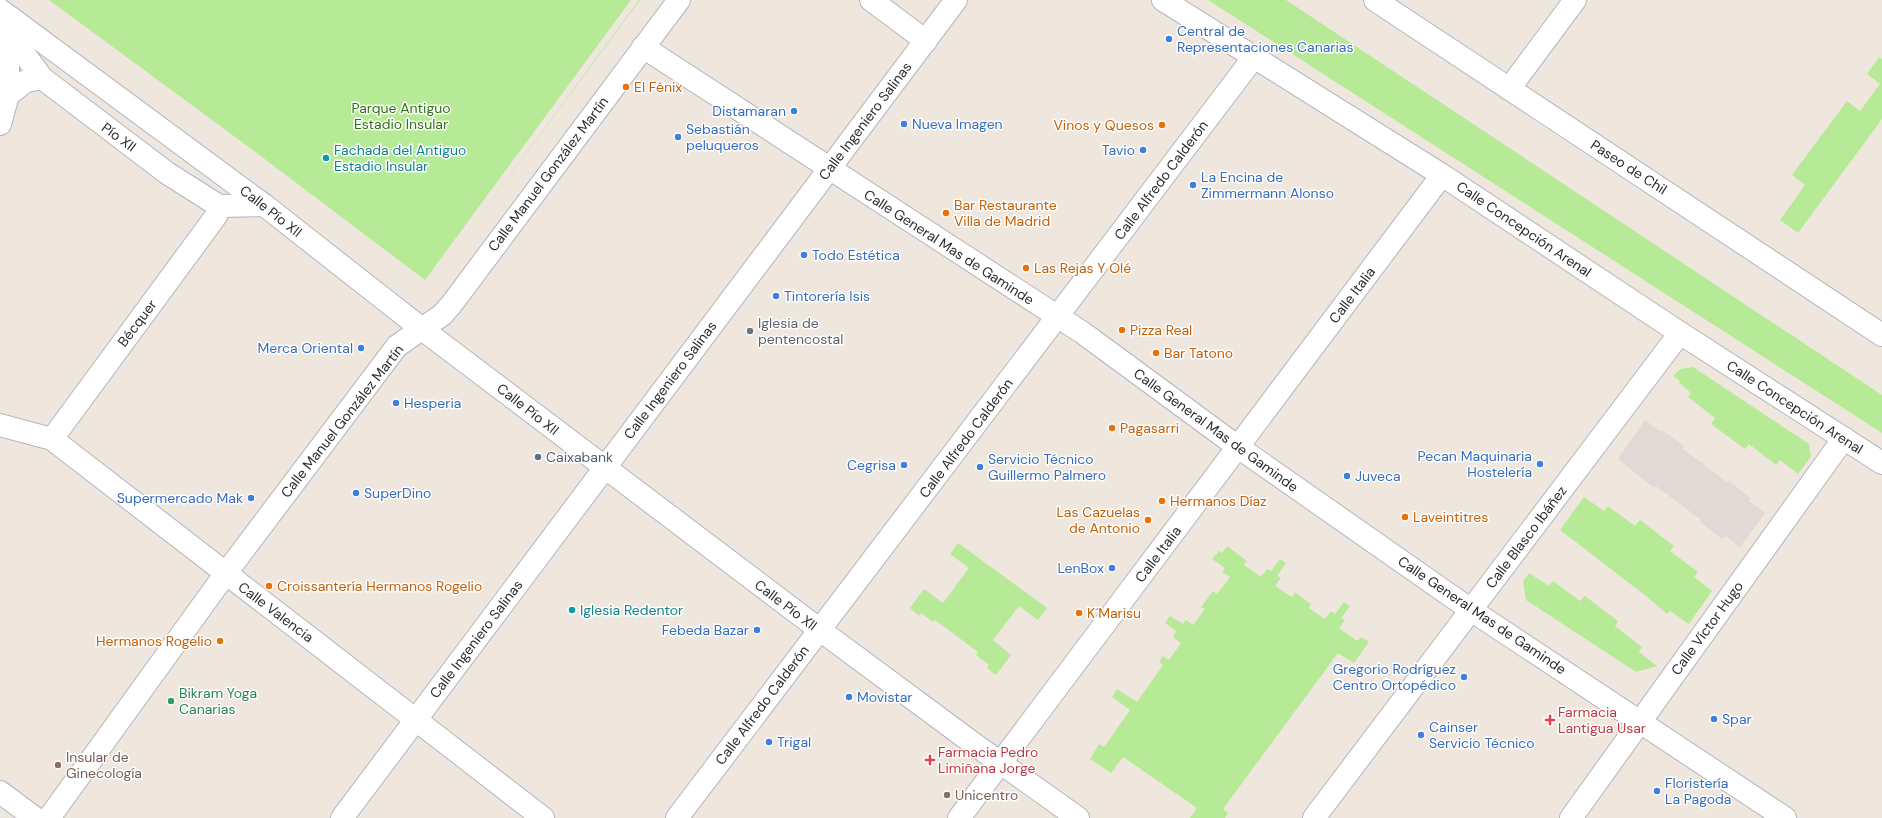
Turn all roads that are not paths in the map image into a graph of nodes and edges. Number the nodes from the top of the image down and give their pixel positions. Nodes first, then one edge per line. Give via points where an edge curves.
1 (679, 0) edge
2 (871, 0) edge
3 (956, 0) edge
4 (1163, 0) edge
5 (1375, 0) edge
6 (1575, 0) edge
7 (4, 19) edge
8 (926, 41) junction
9 (643, 47) junction
10 (1254, 57) junction
11 (42, 78) junction
12 (1509, 89) junction
13 (8, 94) junction
14 (0, 124) edge
15 (829, 169) junction
16 (1442, 175) junction
17 (264, 205) junction
18 (219, 206) junction
19 (1057, 317) junction
20 (422, 329) junction
21 (1680, 333) junction
22 (1882, 335) edge
23 (0, 425) edge
24 (1844, 438) junction
25 (52, 439) junction
26 (1238, 447) junction
27 (1882, 463) edge
28 (604, 468) junction
29 (226, 573) junction
30 (1471, 610) junction
31 (820, 630) junction
32 (416, 719) junction
33 (1640, 722) junction
34 (1000, 763) junction
35 (0, 792) edge
36 (35, 818) edge
37 (49, 818) edge
38 (342, 818) edge
39 (543, 818) edge
40 (677, 818) edge
41 (959, 818) edge
42 (1078, 818) edge
43 (1314, 818) edge
44 (1571, 818) edge
45 (1785, 818) edge

1 - 9 street, Calle Manuel González Martín
2 - 8 street
3 - 8 street, Calle Ingeniero Salinas
4 - 10 street, Calle Concepción Arenal
5 - 12 street, Paseo de Chil
6 - 12 street
7 - 11 street, Pío XII via 22,52
7 - 13 street via 8,48
7 - 17 street, Calle Pío XII
8 - 15 street, Calle Ingeniero Salinas
9 - 15 street, Calle General Mas de Gaminde
9 - 20 street, Calle Manuel González Martín via 451,304 442,315
10 - 16 street, Calle Concepción Arenal
10 - 19 street, Calle Alfredo Calderón
11 - 13 street via 26,80
11 - 18 street, Pío XII via 167,173
12 - 22 street, Paseo de Chil
13 - 14 street
15 - 19 street, Calle General Mas de Gaminde
15 - 28 street, Calle Ingeniero Salinas
16 - 21 street, Calle Concepción Arenal
16 - 26 street, Calle Italia
17 - 18 street
17 - 20 street, Calle Pío XII
18 - 25 street, Bécquer via 216,216
19 - 26 street, Calle General Mas de Gaminde
19 - 31 street, Calle Alfredo Calderón
20 - 28 street, Calle Pío XII
20 - 29 street, Calle Manuel González Martín via 397,346
21 - 24 street, Calle Concepción Arenal
21 - 30 street, Calle Blasco Ibáñez
23 - 25 street, Calle Valencia
24 - 27 street, Calle Concepción Arenal
24 - 33 street, Calle Víctor Hugo
25 - 29 street, Calle Valencia
26 - 30 street, Calle General Mas de Gaminde
26 - 34 street, Calle Italia
28 - 31 street, Calle Pío XII
28 - 32 street, Calle Ingeniero Salinas
29 - 32 street, Calle Valencia
29 - 37 street, Calle Manuel González Martín
30 - 33 street, Calle General Mas de Gaminde
30 - 43 street, Calle Blasco Ibáñez
31 - 34 street, Calle Pío XII
31 - 40 street, Calle Alfredo Calderón
32 - 38 street, Calle Ingeniero Salinas
32 - 39 street, Calle Valencia
33 - 44 street, Calle Víctor Hugo
33 - 45 street, Calle General Mas de Gaminde
34 - 41 street, Calle Italia
34 - 42 street, Calle Pío XII
35 - 36 street

